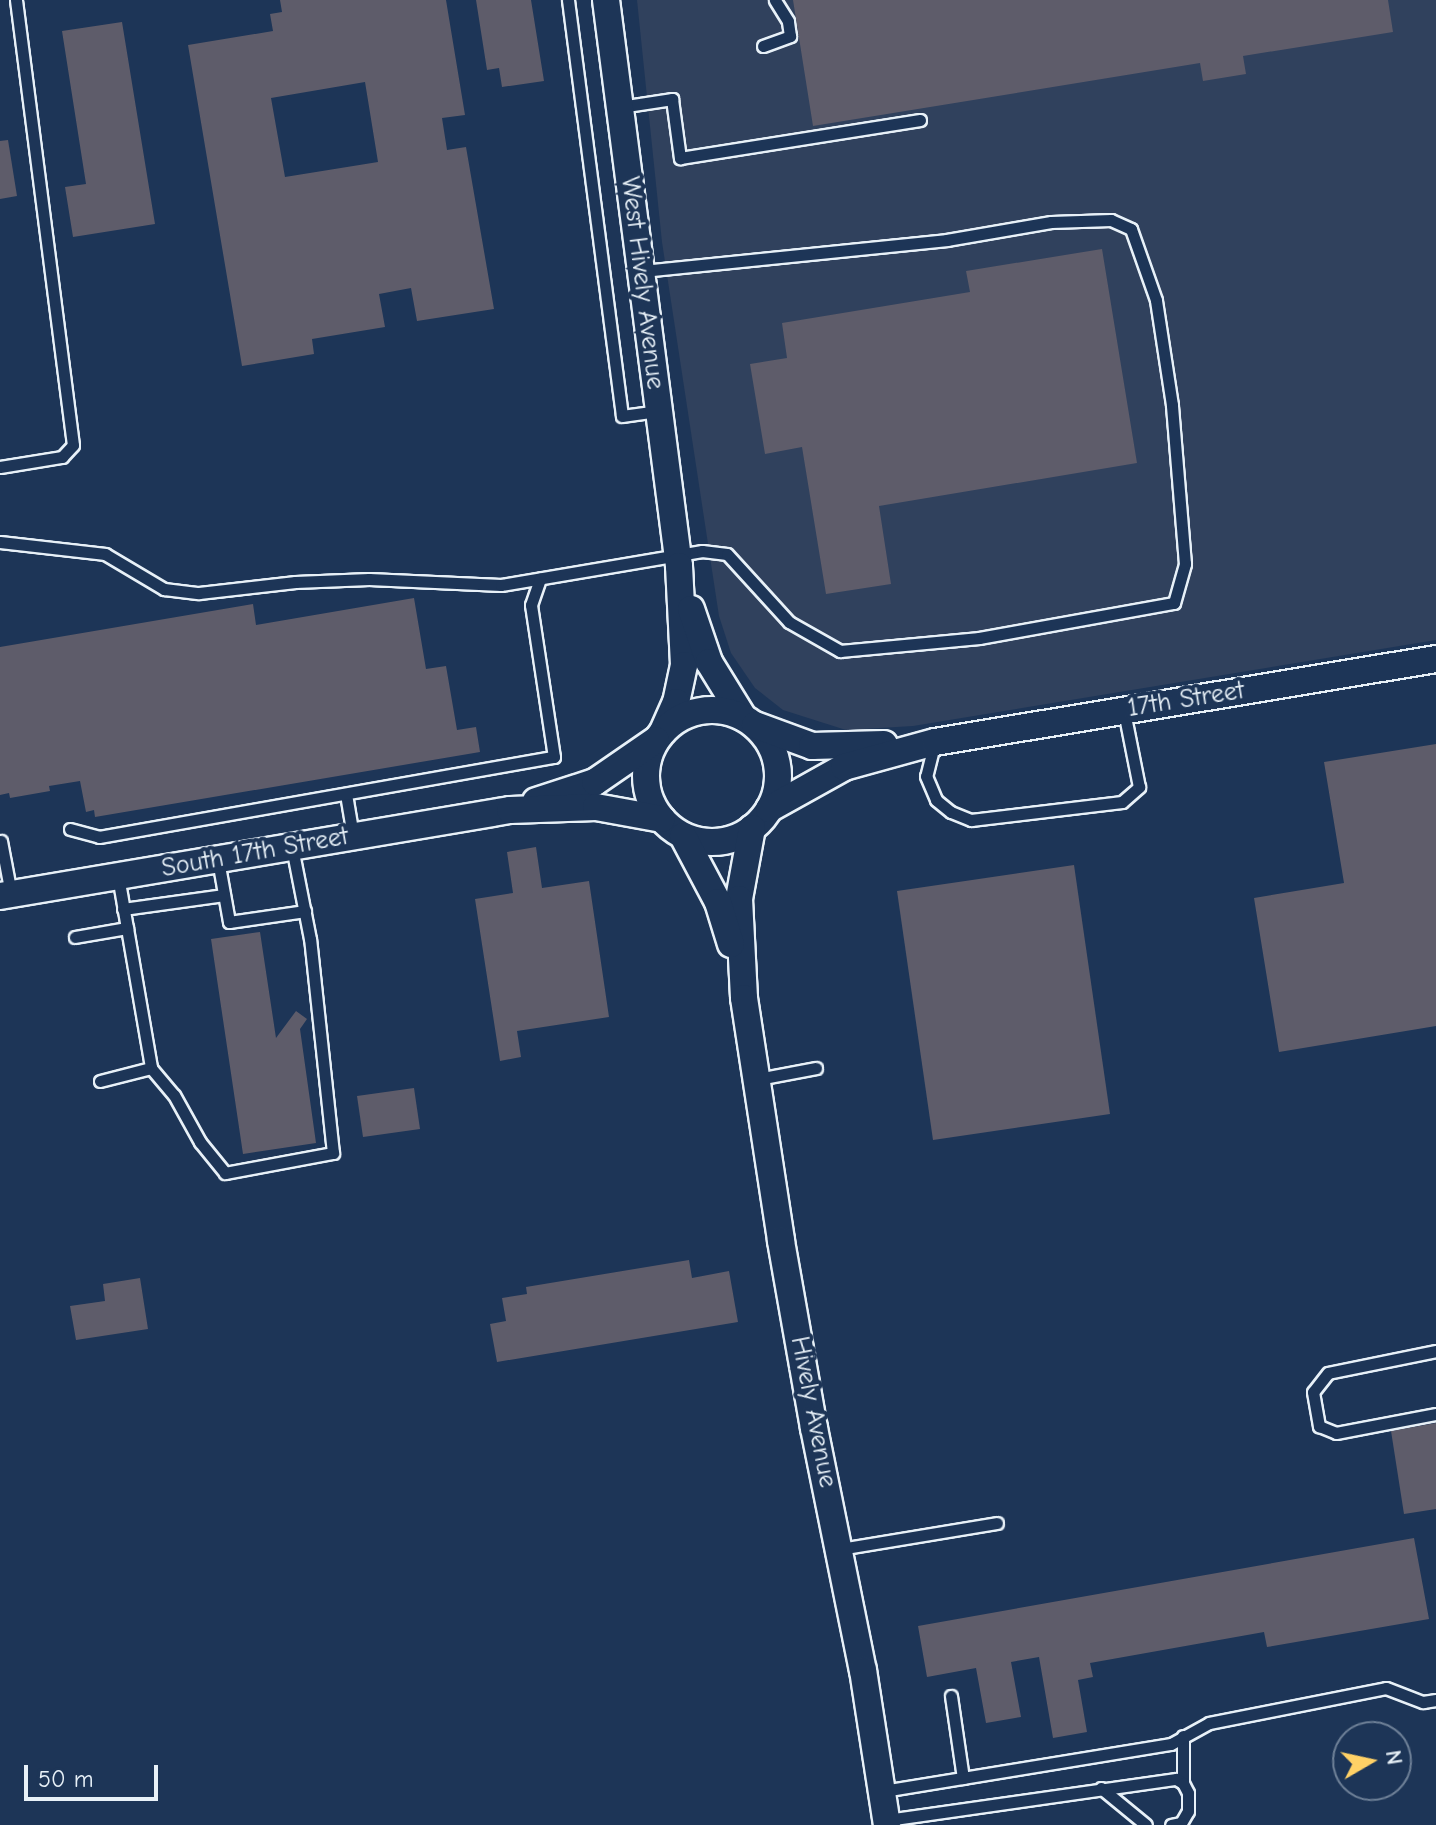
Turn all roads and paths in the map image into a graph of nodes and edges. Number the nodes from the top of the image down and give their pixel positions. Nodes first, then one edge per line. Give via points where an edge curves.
1 (16, 0) edge
2 (568, 0) edge
3 (606, 0) edge
4 (775, 0) edge
5 (763, 46) dead end
6 (620, 107) junction
7 (920, 120) dead end
8 (641, 271) junction
9 (659, 411) junction
10 (0, 467) edge
11 (0, 542) edge
12 (678, 560) junction
13 (540, 579) junction
14 (1436, 659) edge
15 (1124, 710) junction
16 (748, 721) junction
17 (659, 736) junction
18 (935, 742) junction
19 (346, 794) junction
20 (510, 810) junction
21 (760, 818) junction
22 (662, 819) junction
23 (70, 829) dead end
24 (353, 836) junction
25 (683, 836) junction
26 (1, 841) edge
27 (292, 847) junction
28 (218, 859) junction
29 (118, 876) junction
30 (6, 895) edge
31 (224, 895) junction
32 (123, 909) junction
33 (305, 911) junction
34 (127, 928) junction
35 (75, 937) dead end
36 (744, 998) junction
37 (151, 1068) junction
38 (816, 1068) dead end
39 (757, 1079) junction
40 (100, 1081) dead end
41 (1436, 1351) edge
42 (1436, 1414) edge
43 (997, 1523) dead end
44 (840, 1549) junction
45 (951, 1696) dead end
46 (1436, 1700) edge
47 (1183, 1736) junction
48 (963, 1778) junction
49 (1183, 1783) junction
50 (1101, 1788) junction
51 (882, 1791) junction
52 (886, 1822) edge
53 (1146, 1825) edge
54 (1171, 1825) edge

1 - 10 lane via 73,445 62,457
2 - 9 lane via 622,416
3 - 6 street, West Hively Avenue
4 - 5 lane via 790,36
6 - 7 lane via 672,99 680,158
6 - 8 street, West Hively Avenue
8 - 9 street, West Hively Avenue
8 - 12 lane via 934,241 1051,222 1111,220 1131,229 1156,300 1172,405 1185,564 1174,603 979,638 840,651 789,622 727,554 702,551
9 - 12 street, West Hively Avenue
11 - 13 lane via 105,554 164,589 199,593 355,579 501,585
12 - 13 lane
12 - 16 street via 709,662
12 - 17 street via 684,665 676,702
13 - 19 lane via 531,605 554,757
14 - 15 street, 17th Street
15 - 18 street, 17th Street
15 - 18 lane via 1139,787 1122,802 971,820 936,800 926,776
16 - 17 street via 720,710 694,712
16 - 18 street, 17th Street via 812,746
16 - 21 street via 767,741 776,761 777,784
17 - 20 street via 595,782
17 - 22 street via 646,778
18 - 21 street, 17th Street via 844,767
19 - 23 lane via 99,837
19 - 24 lane
20 - 22 street via 596,807
20 - 24 street, South 17th Street
21 - 25 street via 726,841
21 - 36 street, Hively Avenue via 739,888
22 - 25 street
24 - 27 street, South 17th Street
25 - 36 street, Hively Avenue via 718,902
26 - 30 lane
27 - 28 street, South 17th Street
27 - 33 lane
28 - 29 street, South 17th Street
28 - 31 lane
29 - 30 street, South 17th Street
29 - 32 lane
31 - 32 lane
31 - 33 lane via 229,922
32 - 34 lane
33 - 37 lane via 333,1153 225,1173
34 - 35 lane
34 - 37 lane
36 - 39 street, Hively Avenue
37 - 40 lane
38 - 39 lane
39 - 44 street, Hively Avenue
41 - 42 lane via 1328,1373 1313,1392 1319,1426 1336,1433
43 - 44 lane
44 - 51 street, Hively Avenue
45 - 48 lane
46 - 47 lane via 1423,1702 1386,1688 1209,1723
47 - 48 lane via 1171,1744
47 - 49 lane
48 - 51 lane
49 - 50 lane via 1169,1779
49 - 54 lane via 1188,1811 1181,1823
50 - 52 lane
50 - 53 lane
51 - 52 street, Hively Avenue

